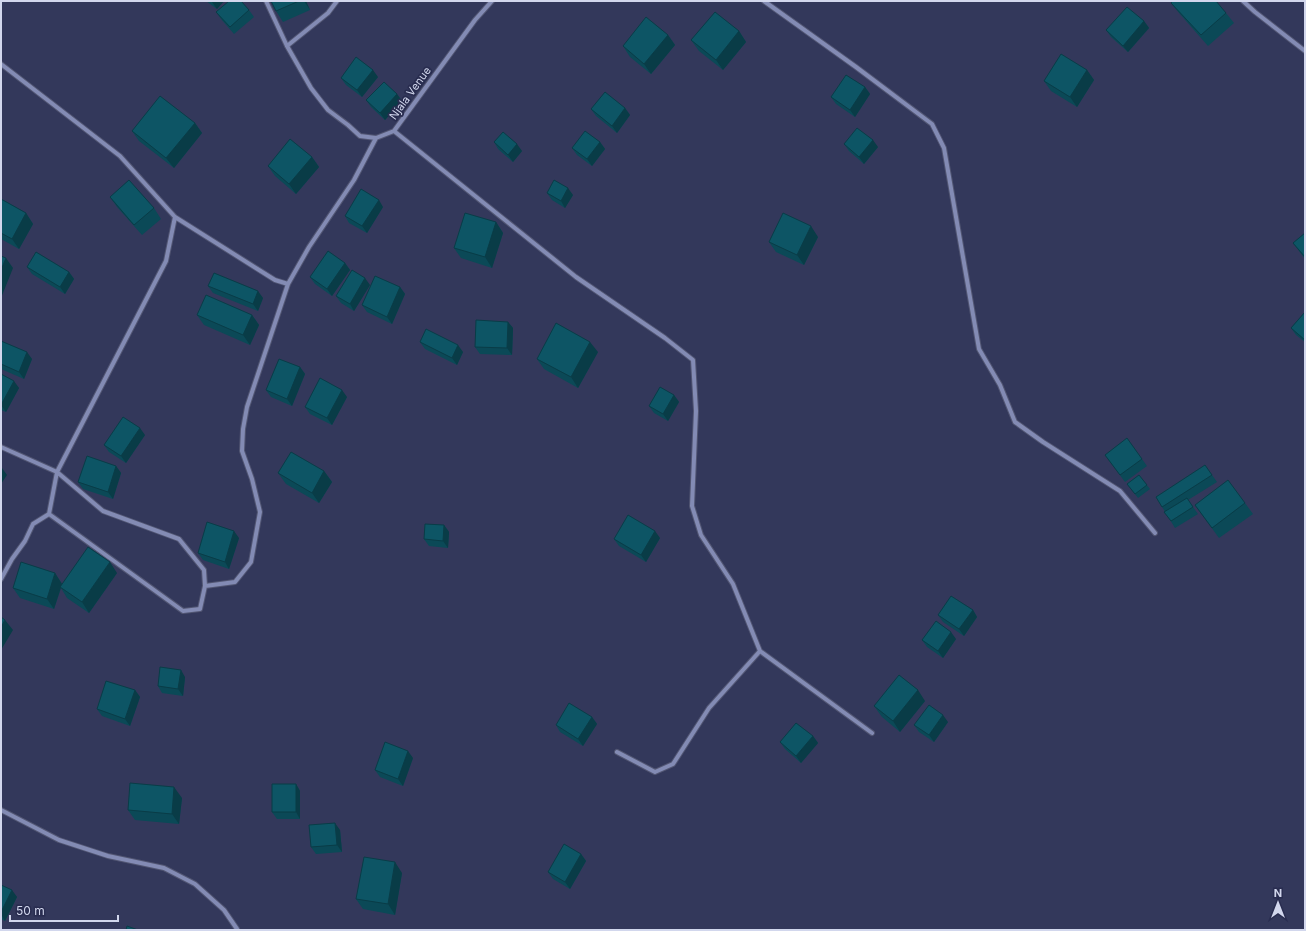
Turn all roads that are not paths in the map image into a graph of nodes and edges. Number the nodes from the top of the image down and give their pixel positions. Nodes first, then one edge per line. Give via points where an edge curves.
1 (266, 1) edge
2 (337, 1) edge
3 (492, 1) edge
4 (764, 1) edge
5 (1243, 1) edge
6 (287, 46) junction
7 (1305, 51) edge
8 (1, 64) edge
9 (394, 131) junction
10 (376, 138) junction
11 (175, 217) junction
12 (288, 284) junction
13 (1, 447) edge
14 (57, 472) junction
15 (49, 514) junction
16 (1154, 533) dead end
17 (1, 579) edge
18 (205, 586) junction
19 (760, 652) junction
20 (872, 732) dead end
21 (617, 752) dead end
22 (1, 810) edge
23 (237, 929) edge

1 - 6 street
2 - 6 street via 328,13
3 - 9 street, Njala Venue via 475,20
4 - 16 street via 932,124 944,148 979,349 1000,386 1015,422 1120,491
5 - 7 street
6 - 10 street via 311,88 328,110 360,136
8 - 11 street via 120,156
9 - 10 street, Njala Venue
9 - 19 street via 576,277 693,360 696,411 692,506 701,535 733,584
10 - 12 street via 354,180 309,247
11 - 12 street via 275,280
11 - 14 street via 166,261
12 - 18 street via 247,407 243,429 242,451 260,512 251,562 235,582
13 - 14 street
14 - 15 street
14 - 18 street via 104,511 179,539 204,570
15 - 17 street via 33,524
15 - 18 street via 183,611 200,609
19 - 20 street
19 - 21 street via 709,708 673,764 656,772
22 - 23 street via 59,840 108,856 164,868 195,884 224,910

